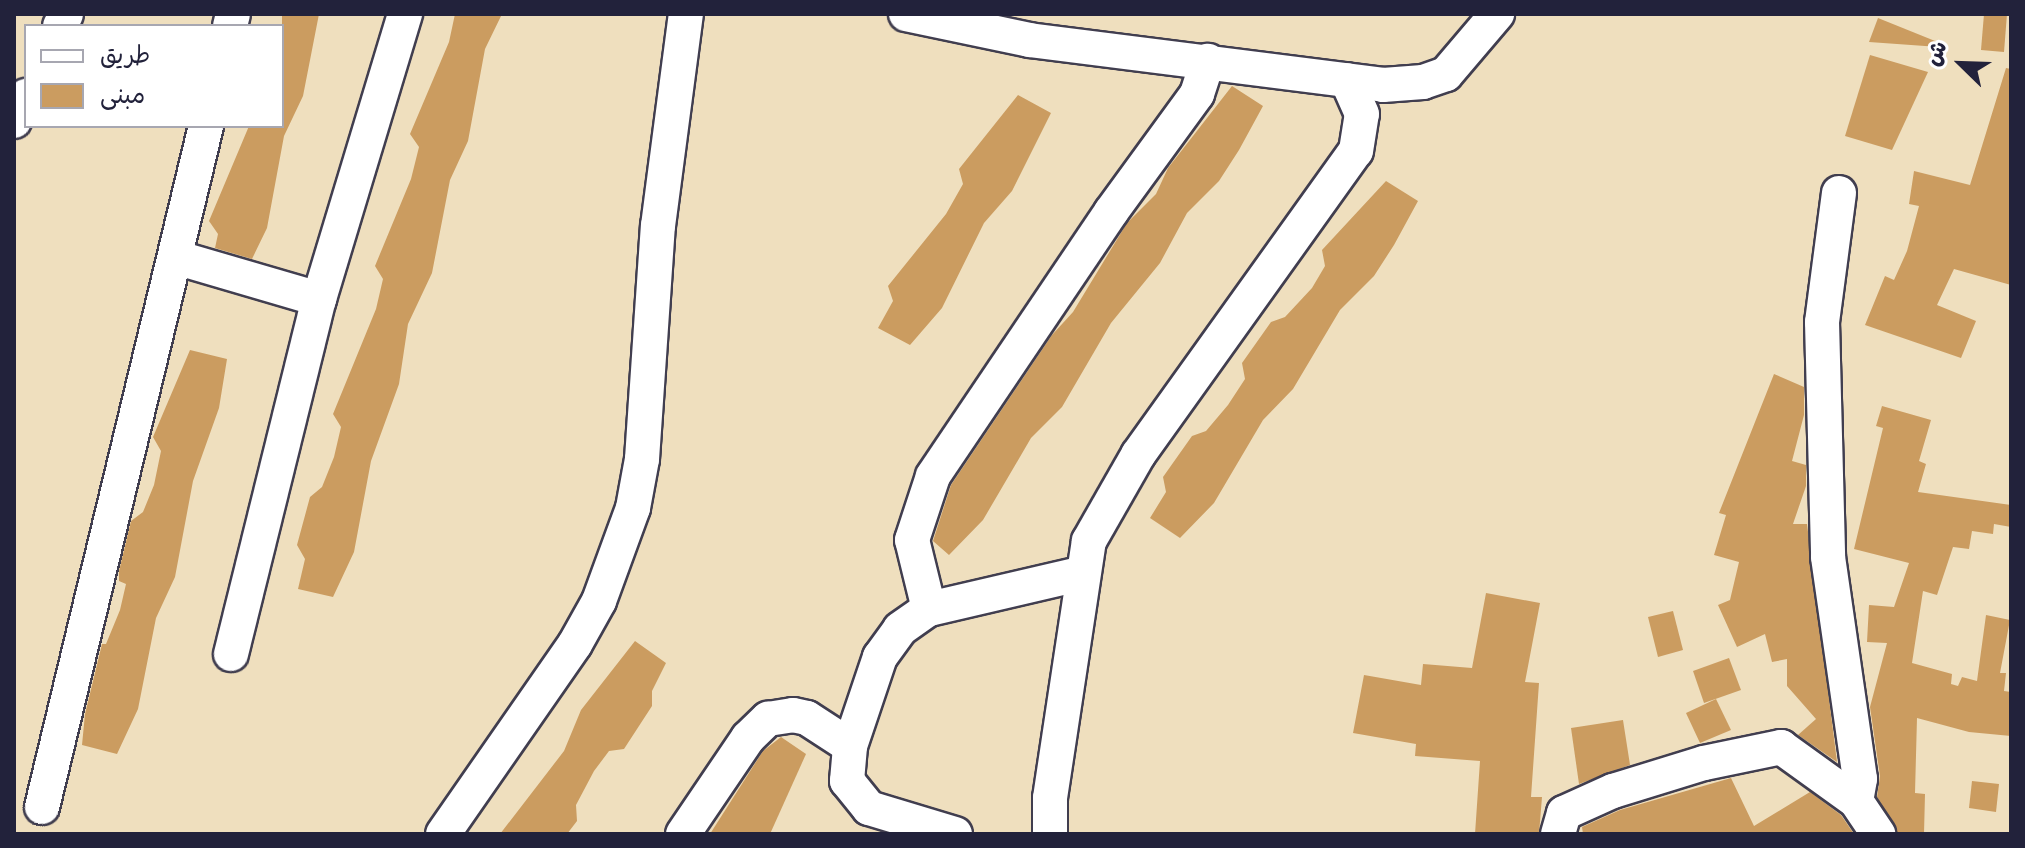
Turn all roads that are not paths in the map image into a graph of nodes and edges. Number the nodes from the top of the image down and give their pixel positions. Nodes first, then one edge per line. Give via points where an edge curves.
1 (405, 14) edge
2 (686, 14) edge
3 (906, 14) edge
4 (1497, 14) edge
5 (1208, 61) junction
6 (1347, 80) junction
7 (24, 100) edge
8 (14, 121) edge
9 (206, 128) edge
10 (1839, 193) dead end
11 (175, 257) junction
12 (319, 299) junction
13 (1080, 574) junction
14 (929, 609) junction
15 (231, 654) dead end
16 (850, 746) junction
17 (1856, 801) junction
18 (42, 807) dead end
19 (443, 834) edge
20 (683, 834) edge
21 (955, 834) edge
22 (1050, 834) edge
23 (1558, 834) edge
24 (1878, 834) edge

1 - 12 street
2 - 19 street via 658,226 642,459 633,508 599,601 575,644
3 - 5 street via 1029,40
4 - 6 street via 1446,74 1423,82
5 - 6 street
5 - 14 street via 1197,94 933,476 912,540
6 - 13 street via 1362,114 1356,151 1107,500
7 - 8 street
9 - 11 street
10 - 17 street via 1822,322 1828,557 1860,779
11 - 12 street
11 - 18 street
12 - 15 street
13 - 14 street
13 - 22 street
14 - 16 street via 900,629 880,657
16 - 20 street via 807,718 768,719 748,738
16 - 21 street via 847,781 855,797 869,808
17 - 23 street via 1781,747 1704,763 1613,791 1564,813
17 - 24 street

